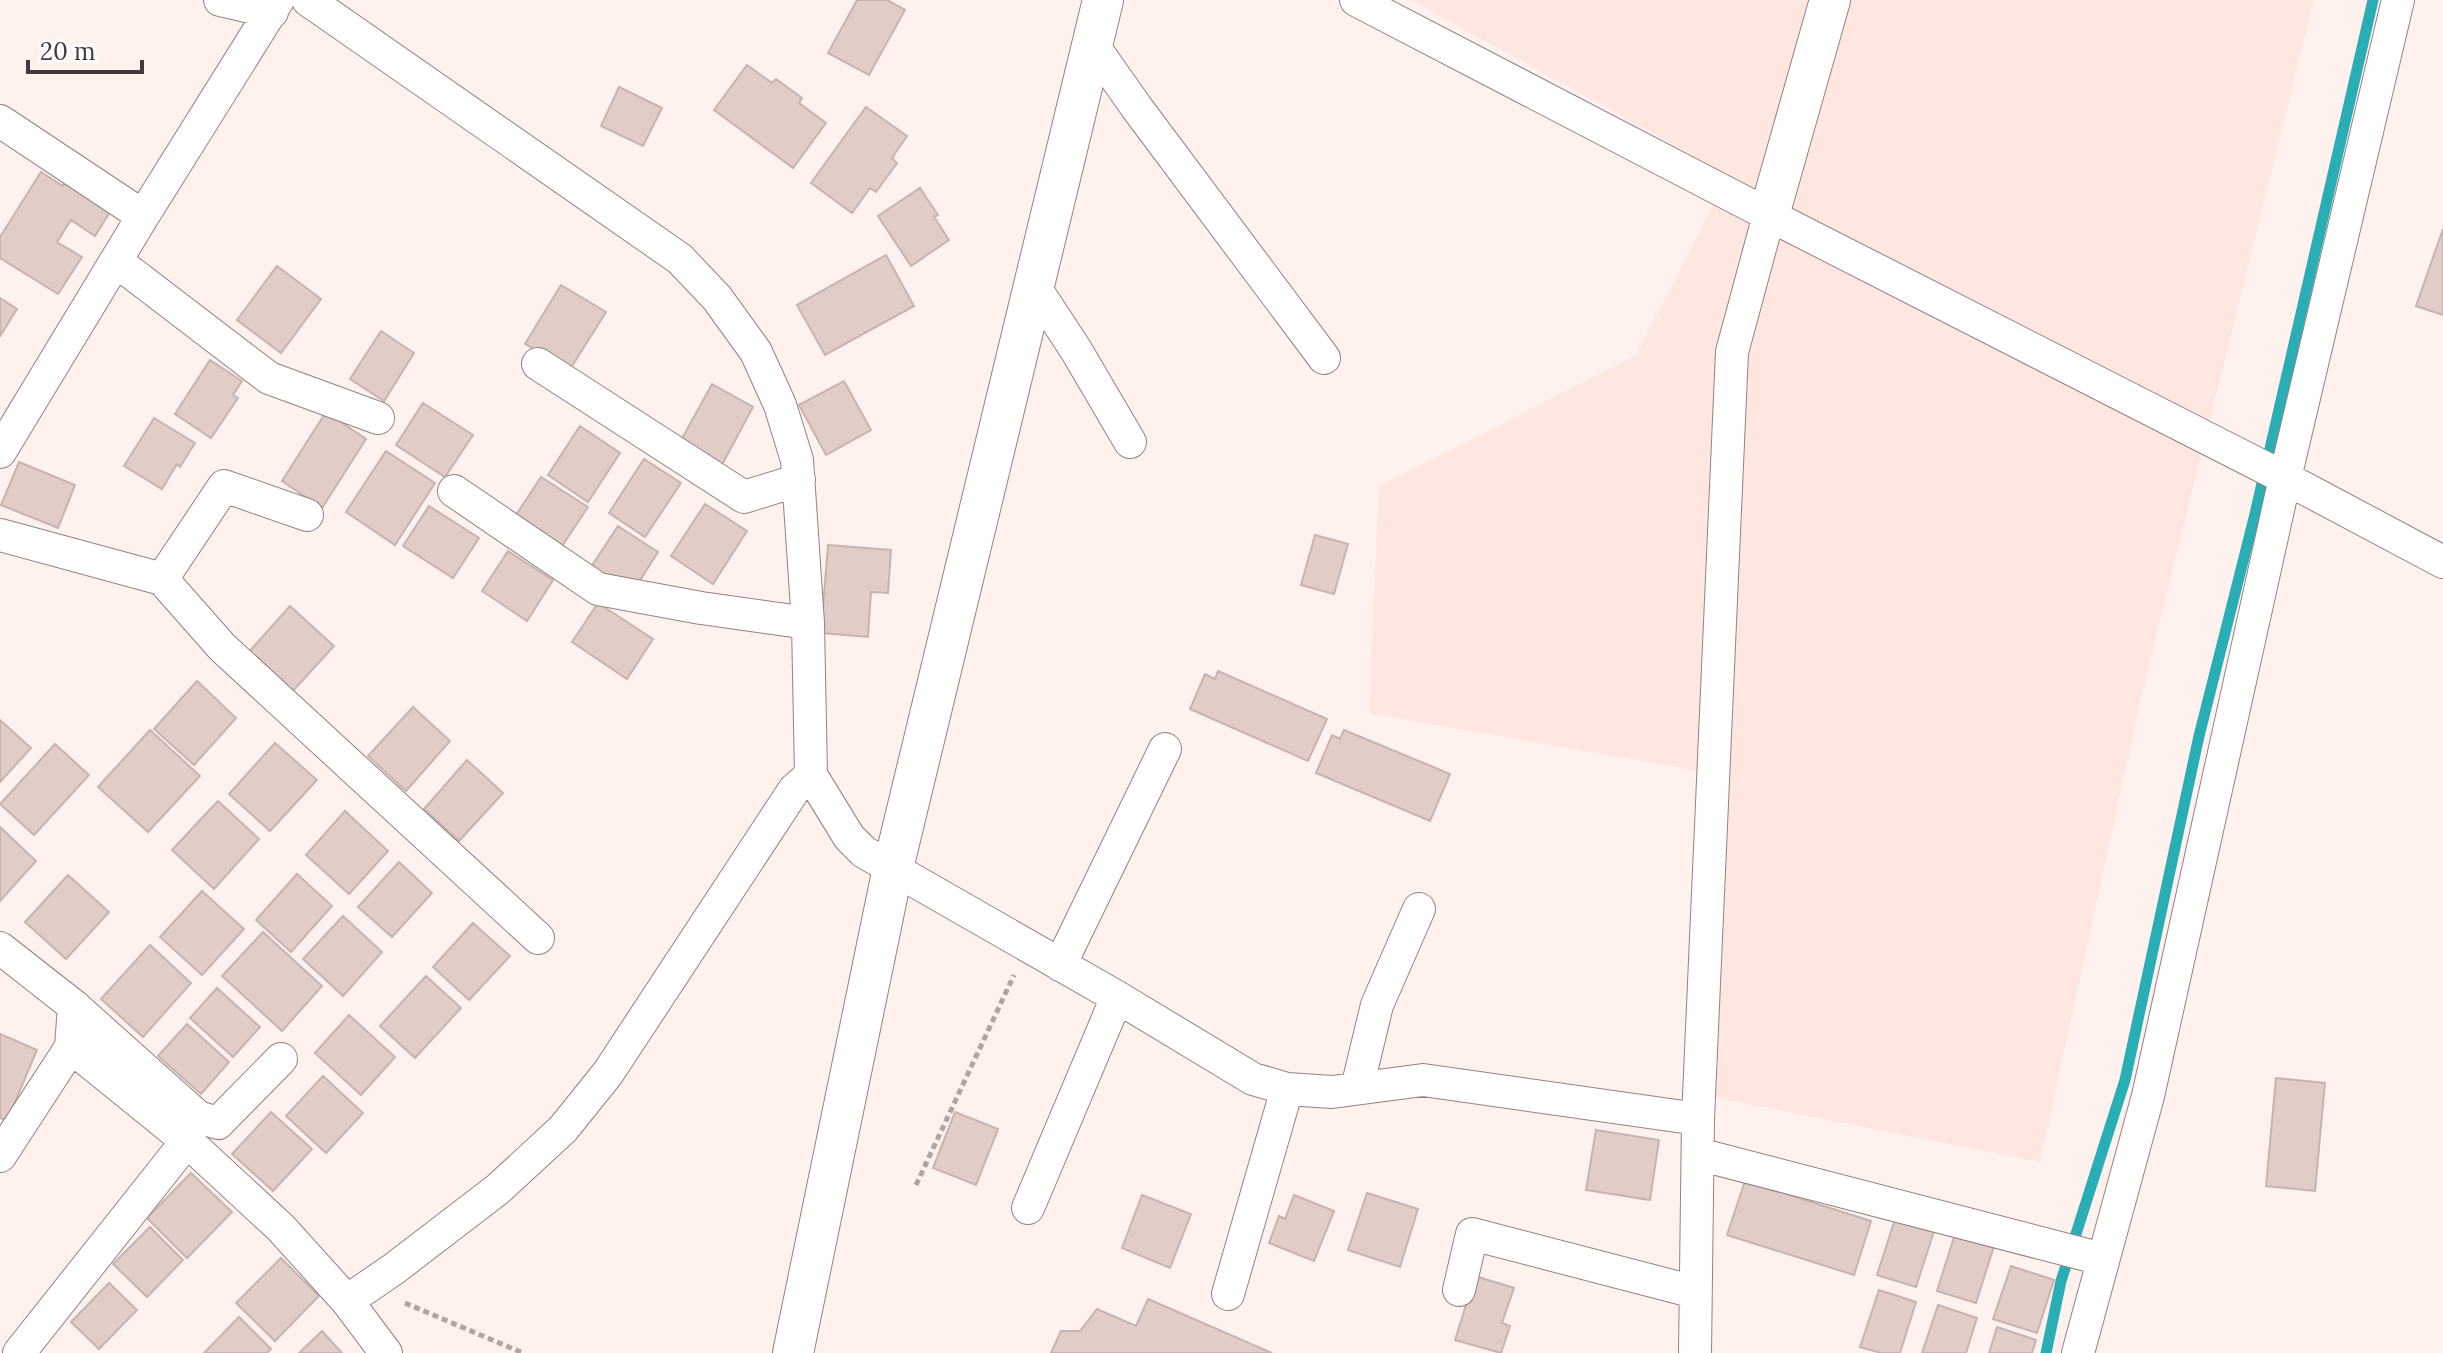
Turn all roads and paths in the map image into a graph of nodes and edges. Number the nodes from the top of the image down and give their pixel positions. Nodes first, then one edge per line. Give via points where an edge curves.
1 (220, 0) edge
2 (308, 0) edge
3 (1103, 0) edge
4 (1356, 0) edge
5 (1830, 0) edge
6 (2398, 0) edge
7 (275, 6) edge
8 (1092, 44) junction
9 (0, 121) edge
10 (1769, 215) junction
11 (143, 216) junction
12 (116, 261) junction
13 (1034, 286) junction
14 (1324, 358) dead end
15 (538, 364) dead end
16 (378, 418) dead end
17 (1130, 442) dead end
18 (0, 452) edge
19 (2282, 477) junction
20 (799, 480) junction
21 (454, 491) dead end
22 (307, 515) dead end
23 (0, 535) edge
24 (2443, 562) edge
25 (162, 579) junction
26 (808, 623) junction
27 (1165, 749) dead end
28 (811, 775) junction
29 (893, 868) junction
30 (1419, 909) dead end
31 (538, 938) dead end
32 (1028, 946) junction
33 (0, 948) edge
34 (1060, 965) junction
35 (1117, 997) junction
36 (74, 1006) junction
37 (71, 1047) junction
38 (281, 1059) dead end
39 (1357, 1088) junction
40 (1287, 1089) junction
41 (1698, 1119) junction
42 (187, 1141) junction
43 (3, 1147) edge
44 (1698, 1154) junction
45 (916, 1185) dead end
46 (1028, 1208) dead end
47 (2102, 1259) junction
48 (1459, 1290) dead end
49 (1695, 1292) junction
50 (357, 1294) junction
51 (1228, 1294) dead end
52 (19, 1353) edge
53 (386, 1353) edge
54 (523, 1353) edge
55 (793, 1353) edge
56 (1695, 1353) edge
57 (2078, 1353) edge

1 - 7 street
2 - 20 street via 680,259 756,352 780,405
3 - 8 street
4 - 10 street
5 - 10 street
6 - 19 street
7 - 11 street
8 - 13 street
8 - 14 street
9 - 11 street
10 - 19 street
10 - 41 street via 1732,352
11 - 12 street
12 - 16 street via 269,378
12 - 18 street
13 - 17 street
13 - 29 street
15 - 20 street via 744,497
19 - 24 street
19 - 47 street via 2148,1096
20 - 26 street
21 - 26 street via 598,589
22 - 25 street via 224,486
23 - 25 street
25 - 31 street via 222,647
26 - 28 street
27 - 34 street
28 - 29 street via 849,837
28 - 50 street via 794,790 608,1073 563,1129 498,1189
29 - 32 street
29 - 55 street
30 - 39 street via 1377,1005
32 - 34 street
32 - 45 path
33 - 36 street
34 - 35 street
35 - 40 street via 1253,1079
35 - 46 street
36 - 37 street
36 - 38 street via 198,1117 218,1123
37 - 42 street
37 - 43 street
39 - 40 street
39 - 41 street via 1423,1080
40 - 51 street
41 - 44 street
42 - 50 street
42 - 52 street
44 - 47 street
44 - 49 street
47 - 57 street
48 - 49 street via 1472,1234
49 - 56 street
50 - 53 street
50 - 54 path

